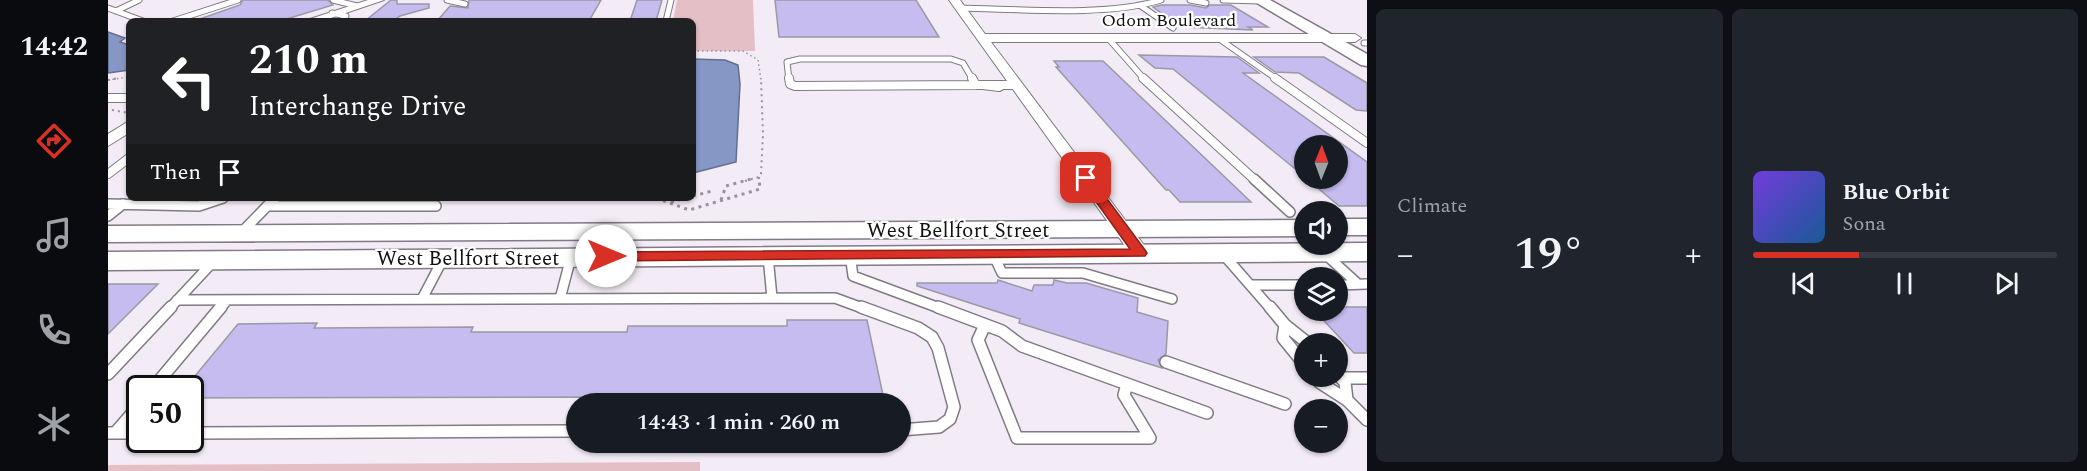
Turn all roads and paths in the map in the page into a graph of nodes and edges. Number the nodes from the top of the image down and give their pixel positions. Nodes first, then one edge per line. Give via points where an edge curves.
1 (139, 0) edge
2 (238, 0) edge
3 (333, 0) edge
4 (379, 0) edge
5 (447, 0) edge
6 (671, 0) edge
7 (989, 0) edge
8 (1161, 0) edge
9 (1190, 0) edge
10 (1284, 0) edge
11 (1223, 1) edge
12 (1260, 1) edge
13 (462, 2) edge
14 (1206, 3) dead end
15 (957, 4) edge
16 (357, 6) junction
17 (1141, 6) junction
18 (994, 7) junction
19 (108, 8) edge
20 (116, 11) junction
21 (336, 17) edge
22 (135, 18) edge
23 (182, 18) edge
24 (667, 18) edge
25 (1173, 28) dead end
26 (1108, 38) junction
27 (1218, 38) junction
28 (1327, 38) junction
29 (983, 39) junction
30 (1364, 46) edge
31 (696, 51) edge
32 (126, 77) edge
33 (108, 80) edge
34 (980, 85) junction
35 (1009, 85) junction
36 (108, 98) edge
37 (126, 98) edge
38 (126, 129) edge
39 (108, 141) edge
40 (1367, 143) edge
41 (126, 160) edge
42 (108, 174) edge
43 (759, 177) junction
44 (712, 191) dead end
45 (696, 195) edge
46 (721, 200) junction
47 (217, 201) edge
48 (272, 201) edge
49 (666, 201) edge
50 (673, 201) edge
51 (669, 202) junction
52 (108, 204) edge
53 (123, 204) junction
54 (267, 206) junction
55 (436, 206) dead end
56 (108, 216) edge
57 (1294, 217) edge
58 (1294, 220) edge
59 (1348, 227) edge
60 (1367, 227) edge
61 (1122, 229) junction
62 (371, 233) junction
63 (108, 234) edge
64 (241, 234) junction
65 (847, 242) junction
66 (609, 244) junction
67 (1294, 252) edge
68 (1348, 252) edge
69 (1367, 252) edge
70 (1140, 253) junction
71 (1221, 253) junction
72 (993, 254) junction
73 (1327, 255) edge
74 (768, 256) junction
75 (571, 257) junction
76 (444, 258) junction
77 (353, 259) junction
78 (214, 260) junction
79 (108, 261) edge
80 (1362, 284) edge
81 (1250, 285) junction
82 (1294, 285) edge
83 (772, 298) junction
84 (422, 299) junction
85 (560, 299) junction
86 (1172, 299) dead end
87 (177, 300) junction
88 (227, 300) junction
89 (985, 325) junction
90 (1285, 325) junction
91 (1295, 333) edge
92 (1294, 352) edge
93 (1166, 362) dead end
94 (108, 374) edge
95 (164, 375) edge
96 (1348, 377) edge
97 (1367, 378) edge
98 (1127, 384) junction
99 (1327, 387) edge
100 (1345, 399) edge
101 (1348, 401) edge
102 (1285, 404) dead end
103 (1207, 413) dead end
104 (126, 418) edge
105 (1367, 420) edge
106 (911, 429) edge
107 (566, 431) edge
108 (112, 433) edge
109 (204, 433) edge

1 - 20 lane
2 - 23 lane
3 - 16 lane
4 - 16 street
5 - 13 lane
6 - 24 lane
7 - 18 lane
8 - 17 lane
9 - 14 lane
10 - 30 main road
11 - 12 lane
12 - 28 main road
15 - 18 lane
15 - 29 street
16 - 21 street
17 - 18 lane
17 - 25 lane
19 - 20 lane
20 - 22 lane
26 - 27 street, Odom Boulevard
26 - 29 street, Odom Boulevard
26 - 57 lane via 1136,72
27 - 28 street, Odom Boulevard
27 - 40 lane
28 - 30 main road
28 - 30 street, Odom Boulevard
29 - 35 street
31 - 43 path via 743,51 758,60 764,134
32 - 33 path
34 - 34 lane via 795,86 790,84 788,62 951,59 963,63
34 - 35 lane
35 - 61 street
36 - 37 lane
38 - 39 street
41 - 42 lane
43 - 46 path via 726,186
43 - 46 path via 760,189
44 - 45 path
46 - 51 path via 689,210
47 - 53 lane via 199,206
48 - 54 lane
49 - 51 path
50 - 51 path
52 - 53 lane
53 - 56 lane
54 - 55 lane
54 - 64 lane
58 - 61 main road, West Bellfort Street
59 - 60 main road
61 - 65 main road, West Bellfort Street
61 - 70 street
62 - 64 main road, West Bellfort Street
62 - 66 main road, West Bellfort Street
62 - 77 main road
63 - 64 main road, West Bellfort Street
65 - 66 main road, West Bellfort Street
65 - 72 main road, West Bellfort Street
65 - 74 main road, West Bellfort Street
65 - 89 lane via 853,276
66 - 74 main road, West Bellfort Street
66 - 75 main road, West Bellfort Street
67 - 71 main road, West Bellfort Street
68 - 69 main road, West Bellfort Street
70 - 71 main road, West Bellfort Street
70 - 72 main road, West Bellfort Street
71 - 81 lane
72 - 86 lane via 1002,273 1083,273
73 - 80 lane
74 - 83 lane
75 - 76 main road, West Bellfort Street
75 - 85 lane
76 - 77 main road, West Bellfort Street
76 - 84 lane
77 - 78 main road, West Bellfort Street
78 - 79 main road, West Bellfort Street
78 - 87 lane
81 - 82 lane
81 - 90 lane
83 - 85 lane
83 - 106 lane via 835,298 933,337 954,407 950,419 939,427
84 - 85 lane
84 - 88 lane
87 - 88 lane
87 - 94 lane
88 - 95 lane
89 - 98 lane via 1002,331 1022,346
89 - 98 lane via 978,340 1017,438 1150,438 1124,395
90 - 91 lane
90 - 92 lane via 1283,338
93 - 102 lane
96 - 97 lane
98 - 103 lane
99 - 100 lane
101 - 105 lane
104 - 108 lane
107 - 109 lane

